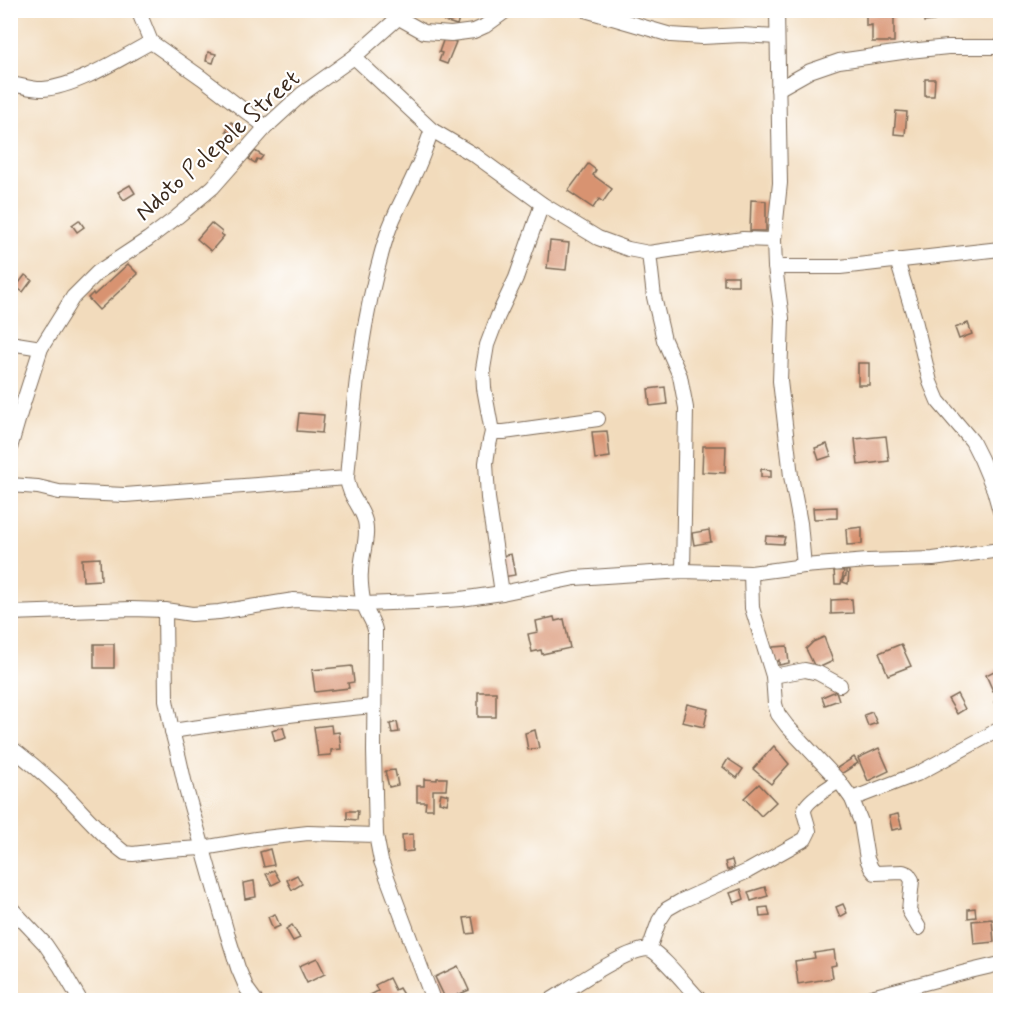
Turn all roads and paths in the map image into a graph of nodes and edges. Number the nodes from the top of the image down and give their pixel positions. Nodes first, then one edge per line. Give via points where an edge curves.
1 (138, 10) edge
2 (507, 10) edge
3 (585, 10) edge
4 (777, 10) edge
5 (403, 14) edge
6 (777, 37) junction
7 (151, 42) junction
8 (1000, 47) edge
9 (354, 57) junction
10 (10, 84) edge
11 (778, 89) junction
12 (266, 128) junction
13 (432, 130) junction
14 (542, 204) junction
15 (774, 240) junction
16 (1000, 249) edge
17 (650, 253) junction
18 (897, 260) junction
19 (775, 267) junction
20 (10, 343) edge
21 (41, 348) junction
22 (598, 419) dead end
23 (492, 432) junction
24 (10, 448) edge
25 (347, 478) junction
26 (10, 485) edge
27 (1000, 511) edge
28 (1000, 550) edge
29 (804, 566) junction
30 (683, 571) junction
31 (751, 573) junction
32 (502, 593) junction
33 (364, 604) junction
34 (165, 610) junction
35 (10, 613) edge
36 (773, 676) junction
37 (840, 685) dead end
38 (374, 706) junction
39 (1000, 729) edge
40 (172, 731) junction
41 (10, 747) edge
42 (839, 781) junction
43 (852, 800) junction
44 (376, 835) junction
45 (203, 848) junction
46 (10, 907) edge
47 (919, 928) dead end
48 (649, 949) junction
49 (1000, 964) edge
50 (898, 995) edge
51 (80, 1000) edge
52 (255, 1000) edge
53 (433, 1000) edge
54 (551, 1000) edge
55 (700, 1000) edge
56 (860, 1000) edge

1 - 7 street
2 - 5 street via 474,31 451,34 424,32
3 - 6 street via 671,35
4 - 6 street
5 - 9 street, Ndoto Polepole Street
6 - 11 street
7 - 10 street via 75,82 41,89
7 - 12 street
8 - 11 street via 948,47 839,61 810,71
9 - 12 street, Ndoto Polepole Street via 302,94
9 - 13 street
11 - 15 street via 780,183
12 - 21 street, Ndoto Polepole Street via 213,187 155,234 98,272 72,297
13 - 14 street
13 - 25 street via 395,210 377,269 360,348
14 - 17 street via 598,238
14 - 23 street via 487,345 484,388
15 - 17 street via 743,239
15 - 19 street
16 - 18 street
17 - 30 street via 654,297 664,340 680,376 686,408
18 - 19 street via 840,267
18 - 27 street via 930,382 938,401 972,441
19 - 29 street via 782,318 780,381
20 - 21 street
21 - 24 street, Ndoto Polepole Street
22 - 23 street
23 - 32 street via 487,474
25 - 26 street via 125,495
25 - 33 street via 348,490 365,527 361,572
28 - 29 street via 933,559
29 - 31 street
30 - 31 street
30 - 32 street via 575,578
31 - 36 street via 752,608
32 - 33 street
33 - 34 street via 294,600 192,614
33 - 38 street via 375,630
34 - 35 street
34 - 40 street via 166,700
36 - 37 street via 805,670
36 - 42 street via 778,714
38 - 40 street
38 - 44 street
39 - 43 street via 916,774
40 - 45 street
41 - 45 street via 125,853
42 - 43 street
42 - 48 street via 806,807 809,831 805,839 667,909
43 - 47 street via 871,868 875,873 903,872 912,880 909,911
44 - 45 street via 308,833
44 - 53 street via 381,861
45 - 52 street via 238,968
46 - 51 street via 45,944
48 - 54 street via 618,960
48 - 55 street
49 - 50 street
50 - 56 street

